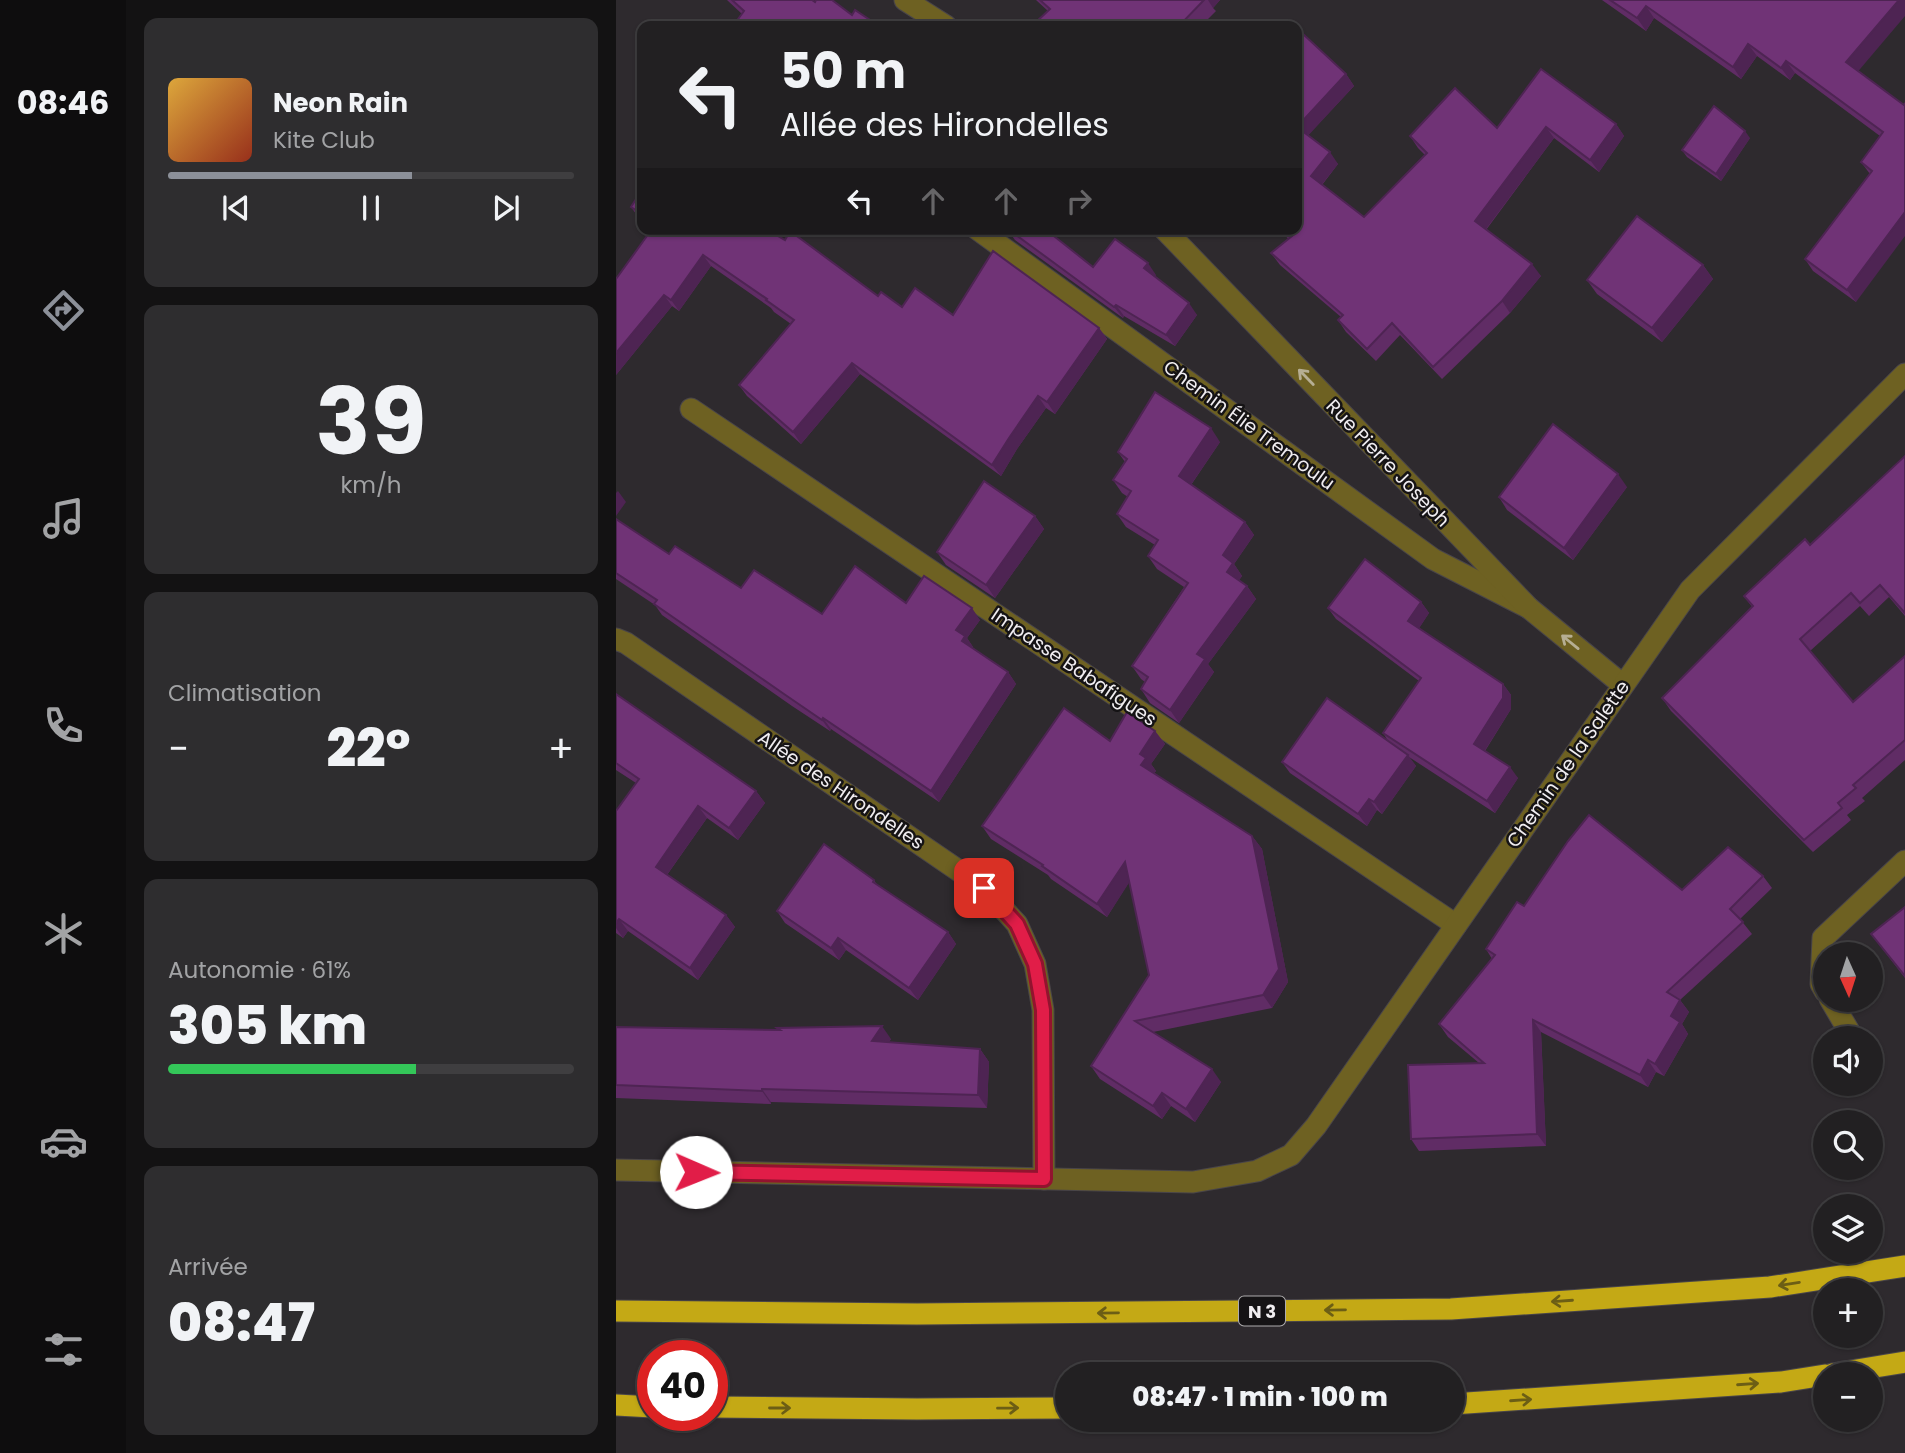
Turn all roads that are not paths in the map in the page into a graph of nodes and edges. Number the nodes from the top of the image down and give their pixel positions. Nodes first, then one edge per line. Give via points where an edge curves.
1 (905, 0) edge
2 (938, 21) edge
3 (985, 235) edge
4 (1170, 235) edge
5 (1905, 374) edge
6 (691, 409) dead end
7 (1529, 608) junction
8 (616, 639) edge
9 (1623, 685) junction
10 (1905, 861) edge
11 (1456, 925) junction
12 (1823, 942) edge
13 (616, 1170) edge
14 (1044, 1179) junction
15 (1905, 1266) edge
16 (616, 1311) edge
17 (1905, 1362) edge
18 (1883, 1366) edge
19 (1813, 1377) edge
20 (1465, 1403) edge
21 (616, 1405) edge
22 (637, 1406) edge
23 (728, 1407) edge
24 (1055, 1408) edge

1 - 2 street
3 - 7 street, Chemin Élie Tremoulu via 1433,559
7 -> 4 street, Rue Pierre Joseph
5 - 9 street, Chemin de la Salette via 1690,590
6 - 11 street, Impasse Babafigues
9 -> 7 street, Rue Pierre Joseph
8 - 14 street, Allée des Hirondelles via 984,888 1017,924 1035,964 1043,1010
9 - 11 street, Chemin de la Salette
10 - 12 street
11 - 14 street, Chemin de la Salette via 1317,1126 1291,1155 1256,1171 1193,1182
13 - 14 street, Chemin de la Salette
15 -> 16 highway, N 3 via 1770,1287 1451,1309 917,1314
17 - 18 highway
20 -> 19 highway
21 - 22 highway
23 -> 24 highway

